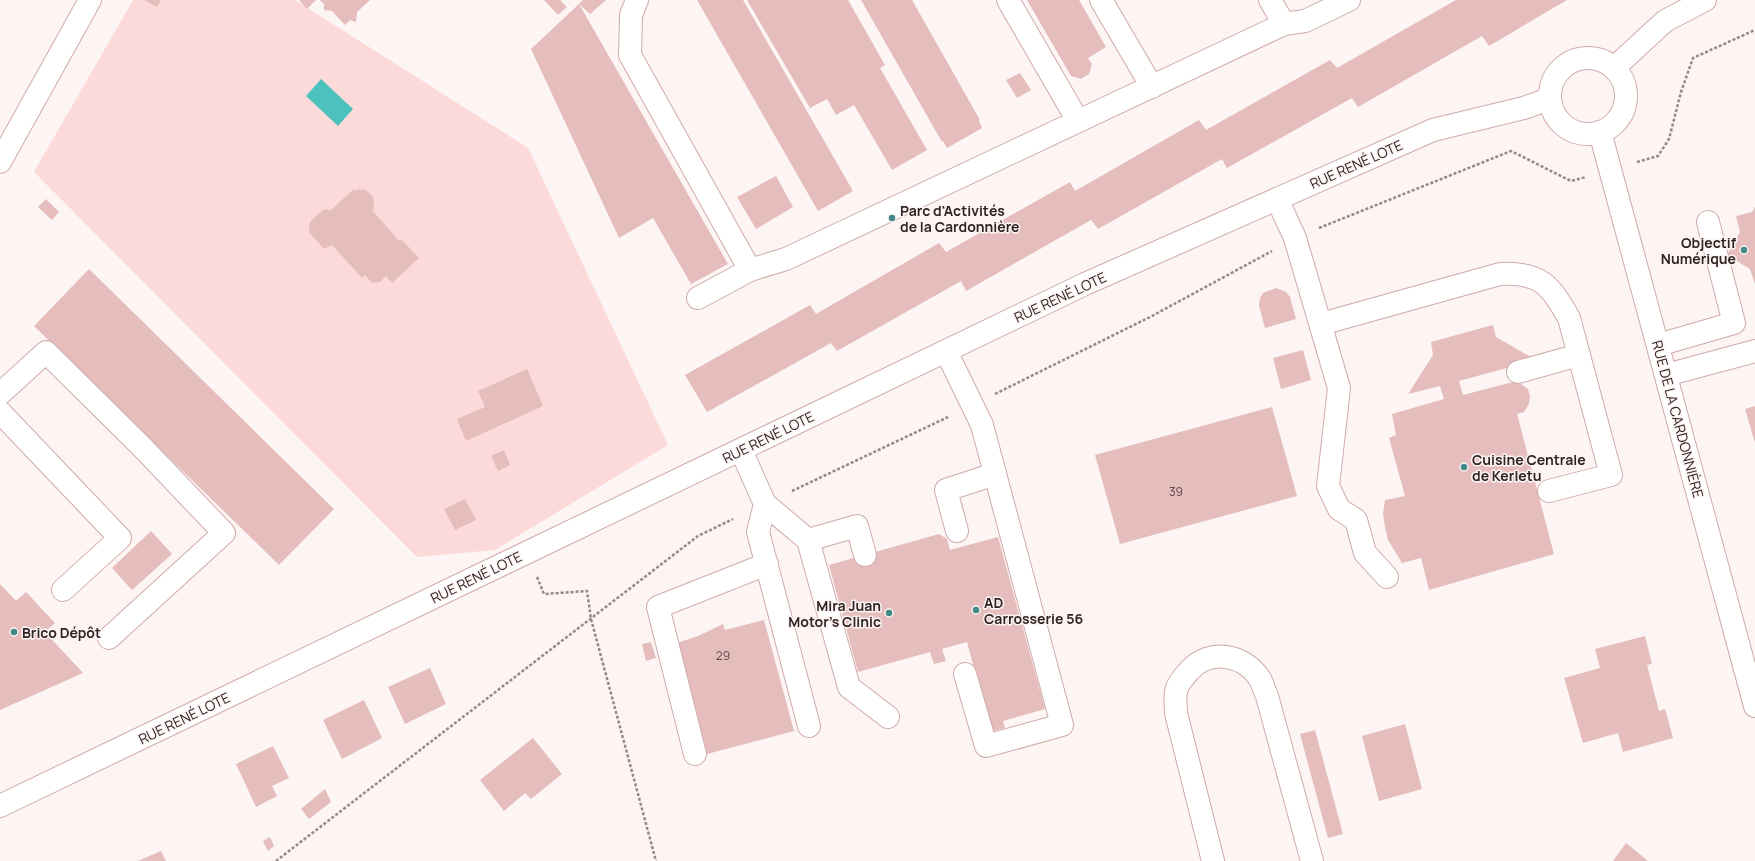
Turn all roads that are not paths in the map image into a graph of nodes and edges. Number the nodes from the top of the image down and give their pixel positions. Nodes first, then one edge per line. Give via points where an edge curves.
1 (90, 0) edge
2 (637, 0) edge
3 (1008, 0) edge
4 (1101, 0) edge
5 (1270, 0) edge
6 (1349, 0) edge
7 (1695, 2) edge
8 (1284, 24) junction
9 (1614, 68) junction
10 (1152, 87) junction
11 (1549, 99) junction
12 (1078, 121) junction
13 (1600, 132) junction
14 (0, 162) edge
15 (1277, 199) junction
16 (1708, 222) dead end
17 (750, 270) junction
18 (698, 298) dead end
19 (1321, 324) junction
20 (1658, 345) junction
21 (946, 351) junction
22 (1755, 351) edge
23 (1579, 355) junction
24 (1518, 372) dead end
25 (1666, 375) junction
26 (0, 394) edge
27 (0, 412) edge
28 (741, 450) junction
29 (995, 474) junction
30 (1549, 491) dead end
31 (765, 504) junction
32 (957, 531) dead end
33 (808, 540) junction
34 (865, 555) dead end
35 (767, 564) junction
36 (1387, 576) dead end
37 (63, 590) dead end
38 (109, 638) dead end
39 (965, 674) dead end
40 (1753, 694) edge
41 (888, 717) dead end
42 (809, 726) dead end
43 (695, 754) dead end
44 (0, 806) edge
45 (1213, 861) edge
46 (1312, 861) edge

1 - 14 main road
2 - 17 main road via 632,15 630,55
3 - 12 main road
4 - 10 main road
5 - 8 main road
6 - 8 main road via 1305,21
7 - 9 main road via 1665,20
8 - 10 main road
9 - 11 main road via 1601,60 1586,58 1571,61 1559,71 1551,84
9 - 13 main road via 1623,81 1626,97 1623,112 1614,125
10 - 12 main road
11 - 13 main road via 1553,112 1561,124 1573,132 1586,135
11 - 15 main road, RUE RENÉ LOTE via 1524,108 1433,130
12 - 17 main road via 786,259
13 - 20 main road, RUE DE LA CARDONNIÈRE
15 - 19 main road via 1295,238
15 - 21 main road, RUE RENÉ LOTE via 1085,284
16 - 20 main road via 1734,323
17 - 18 main road
19 - 23 main road via 1500,274 1520,273 1548,286 1559,300 1570,318
19 - 36 main road via 1339,388 1328,486 1338,509 1356,520 1365,553
20 - 25 main road, RUE DE LA CARDONNIÈRE
21 - 28 main road, RUE RENÉ LOTE
21 - 29 main road via 982,425
22 - 25 main road
23 - 24 main road
23 - 30 main road via 1611,475
25 - 40 main road, RUE DE LA CARDONNIÈRE
26 - 38 main road via 46,352 224,533
27 - 37 main road via 120,538
28 - 31 main road
28 - 44 main road, RUE RENÉ LOTE
29 - 32 main road via 946,490
29 - 39 main road via 1062,725 986,746
31 - 33 main road
31 - 35 main road via 758,532
33 - 34 main road via 857,526
33 - 41 main road via 849,687
35 - 42 main road
35 - 43 main road via 658,607
45 - 46 main road via 1176,713 1176,701 1177,688 1195,665 1215,656 1236,659 1249,666 1260,679 1267,696

